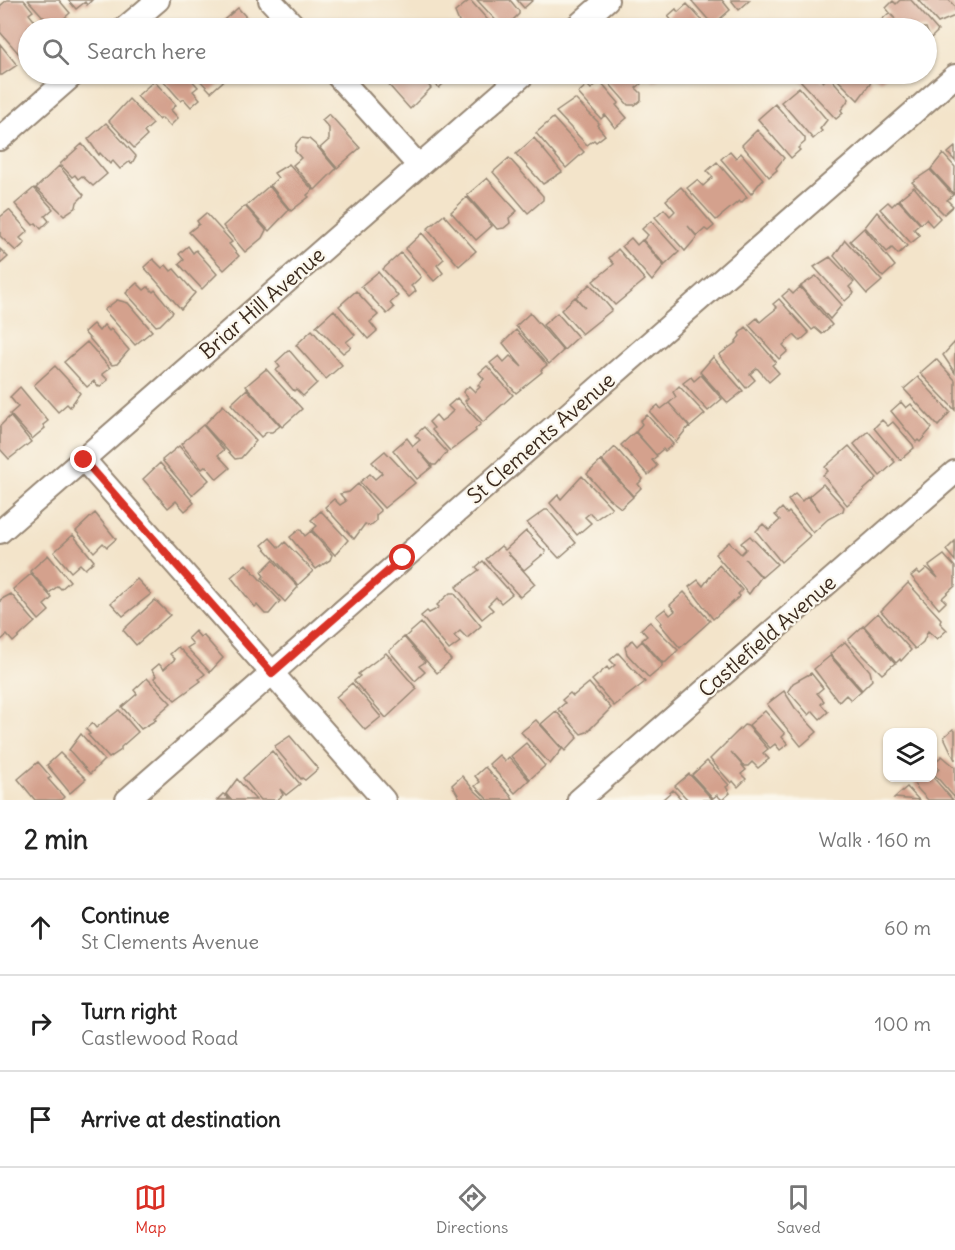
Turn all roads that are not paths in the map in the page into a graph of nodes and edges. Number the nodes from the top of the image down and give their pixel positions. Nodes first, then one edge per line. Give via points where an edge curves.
1 (158, 0) edge
2 (270, 0) edge
3 (607, 0) edge
4 (137, 18) edge
5 (287, 18) edge
6 (586, 18) edge
7 (955, 76) edge
8 (63, 84) edge
9 (345, 84) edge
10 (513, 84) edge
11 (0, 139) edge
12 (419, 166) junction
13 (84, 460) junction
14 (955, 472) edge
15 (0, 532) edge
16 (272, 673) junction
17 (127, 800) edge
18 (384, 800) edge
19 (579, 800) edge

1 - 4 street
2 - 5 street
3 - 6 street
7 - 16 street, St Clements Avenue
8 - 11 street
9 - 12 street
10 - 12 street, Briar Hill Avenue
12 - 13 street, Briar Hill Avenue
13 - 15 street, Briar Hill Avenue
13 - 16 street
14 - 19 street, Castlefield Avenue
16 - 17 street, St Clements Avenue
16 - 18 street

